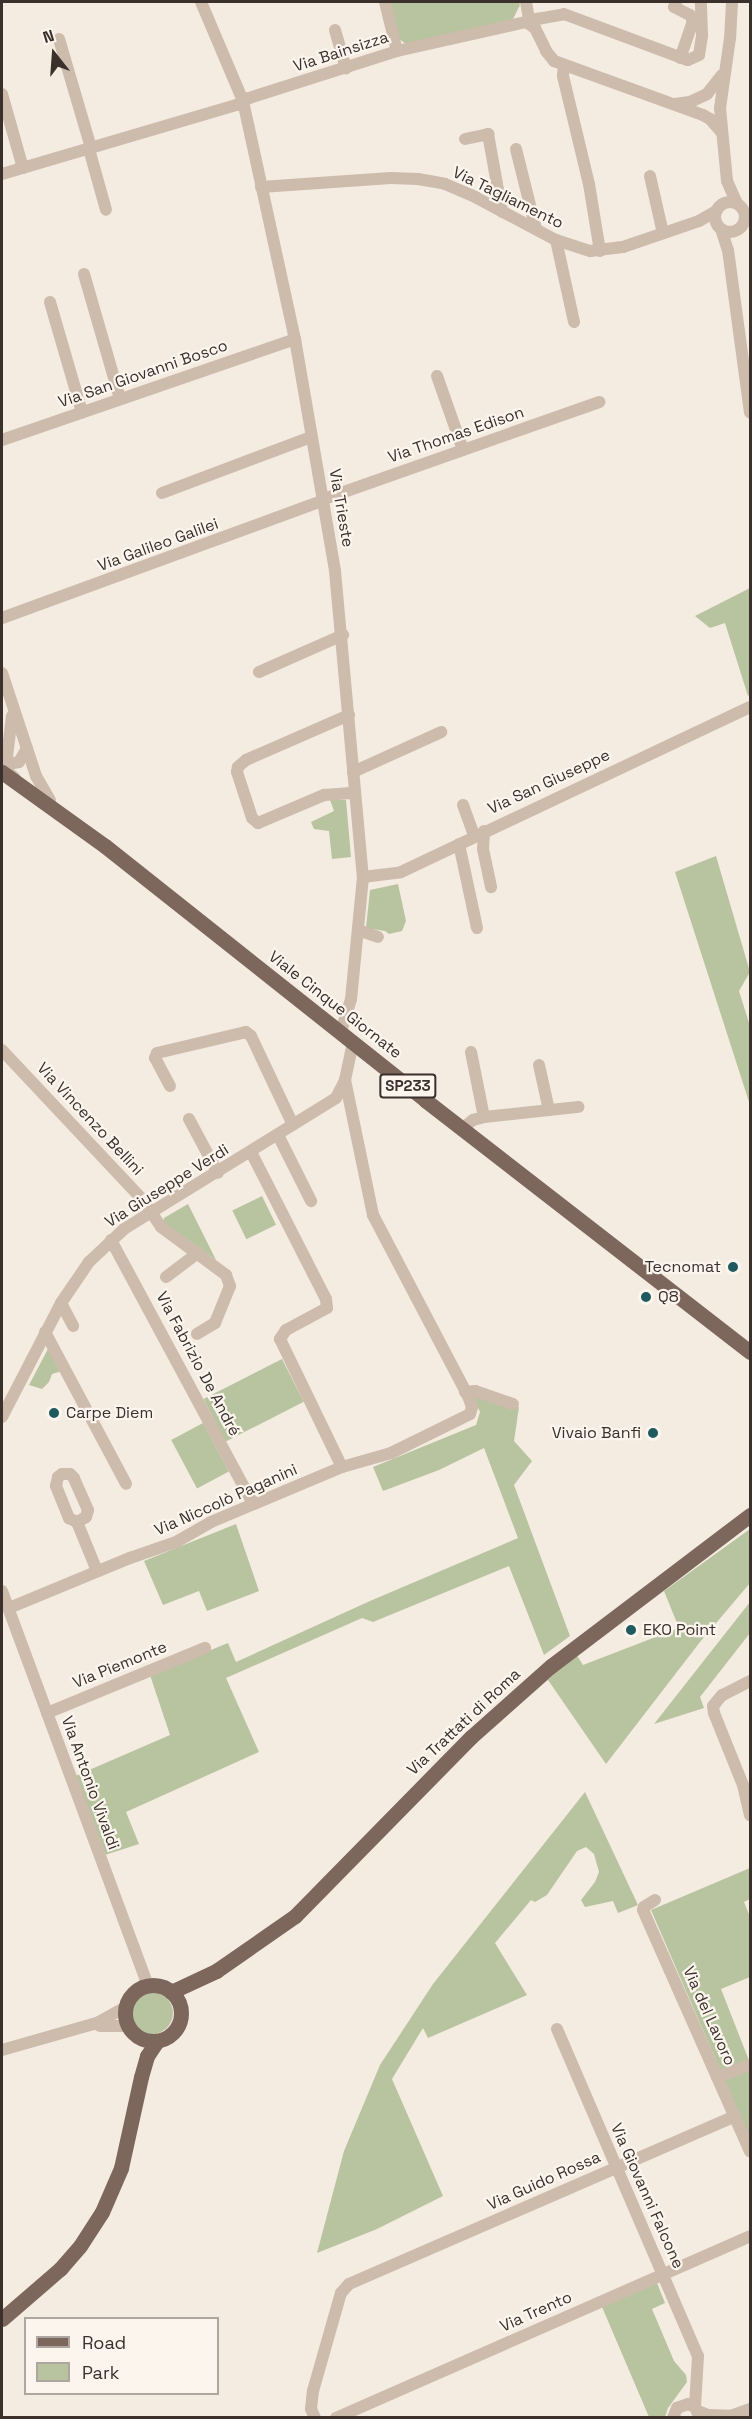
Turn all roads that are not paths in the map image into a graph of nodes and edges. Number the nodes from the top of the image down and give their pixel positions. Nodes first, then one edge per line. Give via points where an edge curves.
1 (201, 2) edge
2 (386, 2) edge
3 (526, 2) edge
4 (676, 2) edge
5 (701, 2) edge
6 (732, 2) edge
7 (530, 24) junction
8 (335, 30) dead end
9 (59, 39) dead end
10 (397, 51) junction
11 (680, 58) junction
12 (564, 66) junction
13 (346, 68) junction
14 (723, 74) junction
15 (2, 94) edge
16 (243, 101) junction
17 (671, 105) junction
18 (722, 133) junction
19 (465, 139) dead end
20 (90, 149) junction
21 (516, 149) dead end
22 (23, 168) junction
23 (2, 174) edge
24 (650, 176) dead end
25 (727, 181) junction
26 (261, 188) junction
27 (742, 205) edge
28 (719, 208) junction
29 (106, 210) dead end
30 (502, 212) junction
31 (748, 216) edge
32 (699, 221) junction
33 (719, 228) junction
34 (536, 229) junction
35 (736, 231) junction
36 (663, 233) junction
37 (556, 240) junction
38 (728, 250) junction
39 (600, 251) junction
40 (84, 274) dead end
41 (50, 302) dead end
42 (574, 322) dead end
43 (295, 339) junction
44 (437, 375) dead end
45 (120, 399) junction
46 (599, 402) dead end
47 (82, 412) junction
48 (750, 413) edge
49 (311, 437) junction
50 (2, 440) edge
51 (463, 450) junction
52 (162, 493) dead end
53 (324, 499) junction
54 (2, 618) edge
55 (343, 635) junction
56 (259, 672) dead end
57 (2, 673) edge
58 (11, 700) junction
59 (750, 706) edge
60 (349, 715) junction
61 (12, 728) junction
62 (441, 732) dead end
63 (2, 739) edge
64 (27, 748) junction
65 (3, 766) edge
66 (353, 772) junction
67 (355, 793) junction
68 (46, 801) junction
69 (463, 806) dead end
70 (479, 834) junction
71 (459, 844) junction
72 (363, 877) junction
73 (491, 887) dead end
74 (477, 928) dead end
75 (358, 930) junction
76 (378, 937) dead end
77 (341, 1032) junction
78 (353, 1042) junction
79 (2, 1050) edge
80 (471, 1052) dead end
81 (539, 1065) dead end
82 (345, 1080) junction
83 (170, 1086) dead end
84 (578, 1107) dead end
85 (549, 1110) junction
86 (484, 1118) junction
87 (189, 1119) dead end
88 (293, 1125) junction
89 (463, 1128) junction
90 (278, 1135) junction
91 (251, 1152) junction
92 (218, 1173) junction
93 (311, 1201) dead end
94 (151, 1213) junction
95 (111, 1240) junction
96 (199, 1252) junction
97 (166, 1277) dead end
98 (61, 1303) junction
99 (73, 1326) dead end
100 (45, 1332) junction
101 (197, 1334) dead end
102 (748, 1352) edge
103 (465, 1392) junction
104 (513, 1404) dead end
105 (2, 1417) edge
106 (342, 1467) junction
107 (126, 1484) dead end
108 (253, 1504) junction
109 (750, 1515) edge
110 (77, 1522) dead end
111 (97, 1571) junction
112 (2, 1591) edge
113 (7, 1611) edge
114 (205, 1648) dead end
115 (750, 1681) edge
116 (47, 1713) junction
117 (748, 1792) edge
118 (750, 1815) edge
119 (656, 1900) dead end
120 (216, 1971) junction
121 (148, 1986) junction
122 (171, 1992) junction
123 (126, 2007) junction
124 (180, 2007) junction
125 (81, 2029) junction
126 (132, 2030) junction
127 (557, 2030) dead end
128 (157, 2041) junction
129 (2, 2049) edge
130 (750, 2065) edge
131 (141, 2077) junction
132 (717, 2077) junction
133 (735, 2116) junction
134 (750, 2151) edge
135 (617, 2167) junction
136 (750, 2236) edge
137 (664, 2274) junction
138 (2, 2319) edge
139 (697, 2377) junction
140 (681, 2406) junction
141 (750, 2409) edge
142 (697, 2412) edge
143 (728, 2417) edge
144 (315, 2418) edge
145 (336, 2418) edge
146 (673, 2418) edge

1 - 16 street, Via Trieste
2 - 10 street
3 - 7 street
4 - 11 street via 674,7 690,15 693,21
5 - 11 street via 699,55 693,60
6 - 14 street
7 - 10 street, Via Bainsizza
7 - 11 street, Via Bainsizza via 564,14
7 - 12 street via 549,57
8 - 13 street
9 - 20 street
10 - 13 street, Via Bainsizza
12 - 17 street
12 - 39 street
13 - 16 street, Via Bainsizza
14 - 17 street via 707,94
14 - 18 street
15 - 22 street
16 - 20 street, Via Bainsizza
16 - 26 street, Via Trieste
17 - 18 street via 710,119
18 - 25 street
19 - 30 street via 488,134
20 - 22 street, Via Bainsizza
20 - 29 street
21 - 34 street
22 - 23 street, Via Bainsizza
24 - 36 street
25 - 27 street
25 - 28 street
26 - 30 street, Via Tagliamento via 418,179 446,184
26 - 43 street, Via Trieste
27 - 28 street via 729,201
27 - 31 street
28 - 32 street, Via Tagliamento
28 - 33 street via 715,219
30 - 34 street, Via Tagliamento
31 - 35 street
32 - 33 street
32 - 36 street, Via Tagliamento
33 - 35 street
33 - 38 street
34 - 37 street, Via Tagliamento
35 - 38 street
36 - 39 street, Via Tagliamento
37 - 39 street, Via Tagliamento
37 - 42 street
38 - 48 street
40 - 45 street
41 - 47 street
43 - 45 street, Via San Giovanni Bosco
43 - 49 street, Via Trieste
44 - 51 street
45 - 47 street, Via San Giovanni Bosco
46 - 51 street, Via Thomas Edison
47 - 50 street, Via San Giovanni Bosco
49 - 52 street
49 - 53 street, Via Trieste
51 - 53 street, Via Thomas Edison
53 - 54 street, Via Galileo Galilei
53 - 55 street, Via Trieste
55 - 56 street
55 - 60 street, Via Trieste
57 - 58 street
58 - 61 street
58 - 64 street
59 - 70 street, Via San Giuseppe
60 - 66 street, Via Trieste
60 - 67 street via 246,760 239,764 237,772 252,818 258,823 324,795
61 - 63 street
61 - 65 street
62 - 66 street
64 - 65 street via 19,762
64 - 68 street
65 - 68 main road, Viale Cinque Giornate / SP233
66 - 67 street, Via Trieste
67 - 72 street, Via Trieste
68 - 77 main road, Viale Cinque Giornate / SP233
69 - 70 street
70 - 71 street, Via San Giuseppe
70 - 73 street
71 - 72 street, Via San Giuseppe via 397,874
71 - 74 street
72 - 75 street, Via Trieste
75 - 76 street
75 - 77 street, Via Trieste via 351,999
77 - 78 main road, Viale Cinque Giornate / SP233
78 - 82 street, Via Giuseppe Verdi
78 - 89 main road, Viale Cinque Giornate / SP233
79 - 94 street, Via Vincenzo Bellini
80 - 86 street
81 - 85 street
82 - 88 street, Via Giuseppe Verdi via 336,1098
82 - 103 street via 373,1215
83 - 88 street via 156,1053 246,1032
84 - 85 street
85 - 86 street
86 - 89 street
87 - 92 street
88 - 90 street, Via Giuseppe Verdi
89 - 102 main road, Viale Cinque Giornate / SP233
90 - 91 street, Via Giuseppe Verdi
90 - 93 street
91 - 92 street, Via Giuseppe Verdi
91 - 106 street via 326,1299 327,1308 285,1330 280,1339
92 - 94 street, Via Giuseppe Verdi
94 - 95 street, Via Giuseppe Verdi
94 - 96 street, Via Vincenzo Bellini via 161,1227
95 - 98 street, Via Giuseppe Verdi via 89,1262
95 - 108 street, Via Fabrizio De André
96 - 97 street
96 - 101 street, Via Vincenzo Bellini via 223,1270 230,1286 214,1323
98 - 99 street
98 - 100 street, Via Giuseppe Verdi
100 - 105 street, Via Giuseppe Verdi
100 - 107 street
103 - 104 street via 475,1391
103 - 106 street, Via Niccolò Paganini via 472,1407 470,1414 391,1453
106 - 108 street, Via Niccolò Paganini
108 - 111 street, Via Niccolò Paganini via 176,1542
109 - 120 main road, Via Trattati di Roma via 551,1666 471,1737 295,1916
110 - 111 street
111 - 113 street, Via Niccolò Paganini
112 - 113 street, Via Antonio Vivaldi
113 - 116 street, Via Antonio Vivaldi
114 - 116 street, Via Piemonte
115 - 117 street via 722,1695 713,1706
116 - 121 street, Via Antonio Vivaldi
117 - 118 street
119 - 132 street, Via del Lavoro via 643,1910
120 - 122 main road, Via Trattati di Roma
120 - 124 main road, Via Trattati di Roma
121 - 122 main road via 160,1986
121 - 123 main road via 134,1993
122 - 124 main road
123 - 125 street
123 - 126 main road
124 - 128 main road via 175,2030
125 - 126 street via 112,2024
125 - 129 street
126 - 128 main road via 145,2040
126 - 131 main road via 140,2045
127 - 135 street, Via Giovanni Falcone
128 - 131 main road via 147,2056
130 - 132 street
131 - 138 main road via 121,2168 102,2212 80,2246 52,2276
132 - 133 street, Via del Lavoro
133 - 134 street, Via del Lavoro
133 - 135 street, Via Guido Rossa
135 - 137 street, Via Giovanni Falcone
135 - 144 street, Via Guido Rossa via 349,2284 341,2293 313,2391 311,2409
136 - 137 street, Via Trento
137 - 139 street, Via Giovanni Falcone via 698,2356
137 - 145 street, Via Trento
139 - 140 street
139 - 142 street, Via Giovanni Falcone
140 - 142 street
140 - 146 street
141 - 143 street
142 - 143 street

